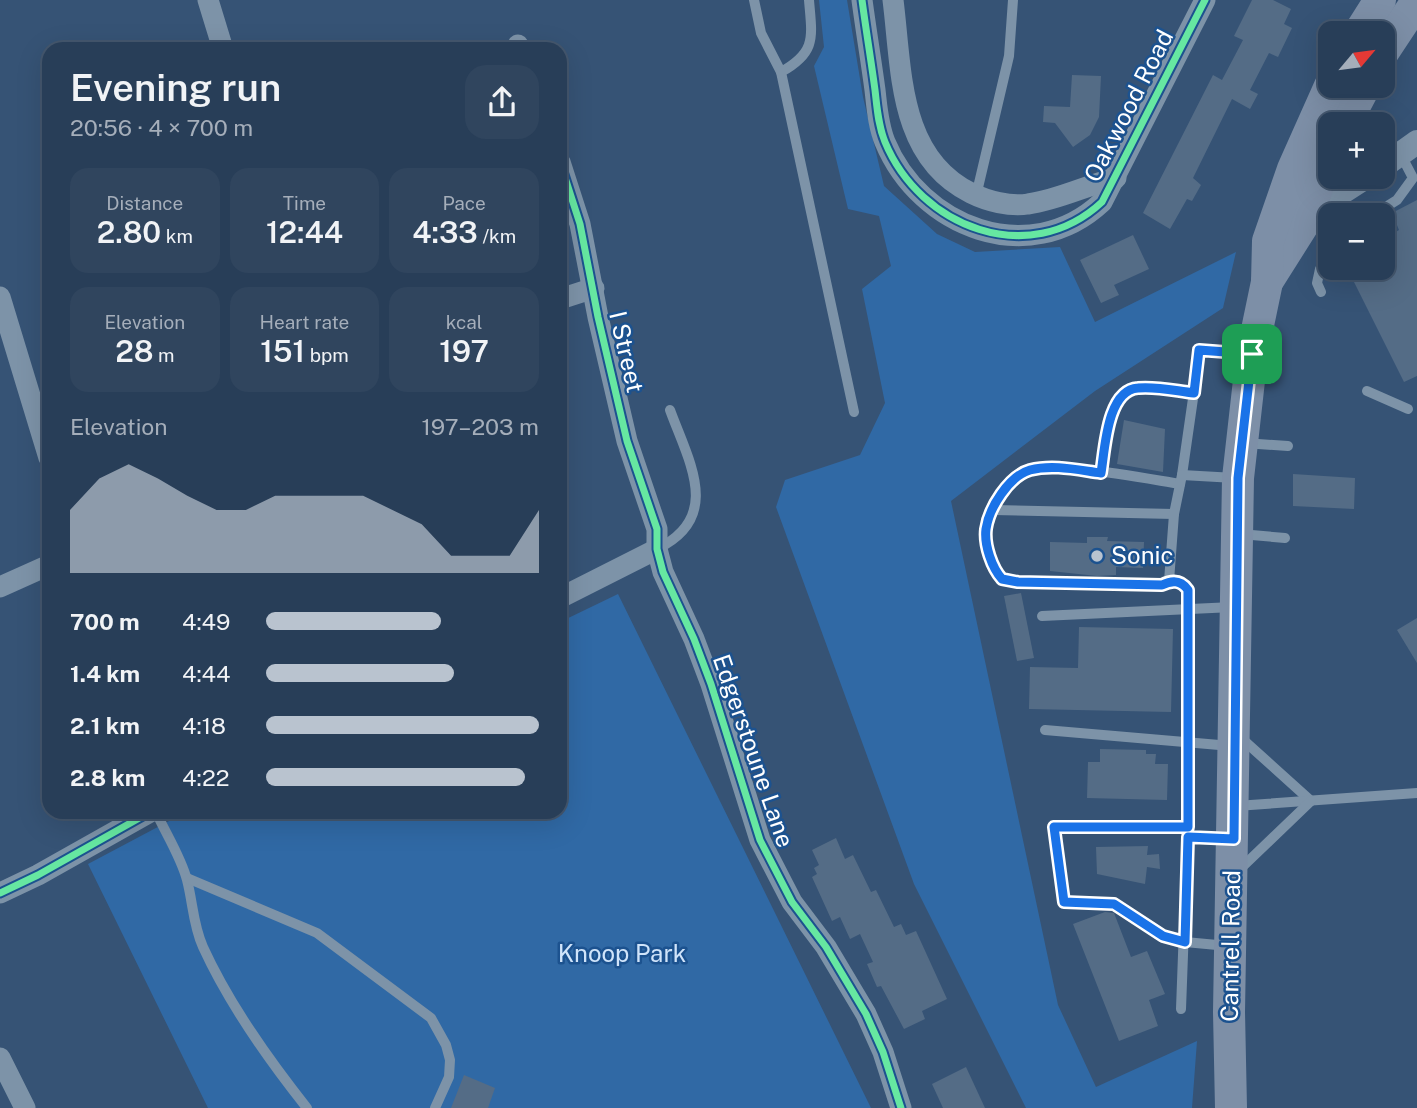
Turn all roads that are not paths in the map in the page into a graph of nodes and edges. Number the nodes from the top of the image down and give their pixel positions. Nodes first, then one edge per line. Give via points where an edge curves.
1 (208, 0) edge
2 (754, 0) edge
3 (809, 0) edge
4 (862, 0) edge
5 (893, 0) edge
6 (1013, 0) edge
7 (1205, 0) edge
8 (1380, 0) edge
9 (1417, 1) edge
10 (1367, 21) edge
11 (1395, 34) edge
12 (221, 42) edge
13 (781, 72) junction
14 (1325, 98) edge
15 (1400, 150) edge
16 (1116, 178) junction
17 (567, 184) edge
18 (1318, 186) edge
19 (1347, 189) edge
20 (976, 196) junction
21 (1392, 203) edge
22 (1303, 225) junction
23 (1318, 278) edge
24 (1267, 282) junction
25 (594, 288) junction
26 (1321, 292) dead end
27 (0, 297) edge
28 (567, 297) edge
29 (1252, 354) junction
30 (1367, 391) dead end
31 (1194, 393) junction
32 (1408, 409) dead end
33 (670, 410) dead end
34 (854, 412) dead end
35 (42, 435) edge
36 (1241, 443) junction
37 (1288, 446) dead end
38 (1101, 473) junction
39 (1238, 478) junction
40 (1181, 480) junction
41 (993, 510) junction
42 (1174, 514) junction
43 (1237, 534) junction
44 (1285, 538) dead end
45 (657, 549) junction
46 (42, 568) edge
47 (1169, 581) junction
48 (0, 587) edge
49 (567, 594) edge
50 (1236, 607) junction
51 (1189, 611) junction
52 (1042, 616) dead end
53 (1045, 730) dead end
54 (1234, 739) junction
55 (1187, 741) junction
56 (1417, 793) edge
57 (1311, 801) junction
58 (1233, 806) junction
59 (138, 819) edge
60 (159, 819) edge
61 (1188, 832) junction
62 (1234, 839) junction
63 (1232, 877) junction
64 (187, 878) junction
65 (0, 893) edge
66 (1185, 942) junction
67 (1231, 946) junction
68 (1181, 1009) dead end
69 (0, 1058) edge
70 (25, 1108) edge
71 (307, 1108) edge
72 (435, 1108) edge
73 (901, 1108) edge
74 (1231, 1108) edge

1 - 12 street
2 - 13 lane via 761,33
3 - 13 lane via 807,52
4 - 16 street, Oakwood Road via 884,141 909,185 942,213 994,233 1049,232 1087,215 1102,202
5 - 20 street, Oakwood Road via 911,122 919,143 943,175
6 - 20 lane via 1009,56
7 - 16 street, Oakwood Road
8 - 10 main road
9 - 11 main road
13 - 34 lane
14 - 24 main road, Cantrell Road via 1273,222
15 - 21 lane via 1413,178
16 - 20 street, Oakwood Road via 1028,204
17 - 25 street, I Street
18 - 22 main road, Cantrell Road
19 - 22 street
22 - 24 main road, Cantrell Road
23 - 26 lane
24 - 29 main road, Cantrell Road
25 - 28 street
25 - 45 street, I Street via 627,441 657,529
27 - 35 street
29 - 31 lane via 1199,350
29 - 36 main road, Cantrell Road
30 - 32 lane
31 - 38 lane via 1139,388 1124,393 1111,417
31 - 40 lane
33 - 45 lane via 695,480 696,500 683,534
36 - 37 lane
36 - 39 main road, Cantrell Road
38 - 40 lane
38 - 41 lane via 1029,471 1006,488
39 - 40 lane
39 - 43 main road, Cantrell Road
40 - 42 lane
41 - 42 lane
41 - 47 lane via 986,540 1002,579 1162,585
42 - 47 lane
43 - 44 lane
43 - 50 main road, Cantrell Road
45 - 49 street
45 - 73 street, Edgerstoune Lane via 711,684 760,840 792,902 834,959 866,1014
46 - 48 street
47 - 51 lane via 1180,582 1188,590
50 - 51 lane
50 - 54 main road, Cantrell Road
51 - 52 lane
51 - 55 lane
53 - 55 lane
54 - 55 lane
54 - 57 lane
54 - 58 main road, Cantrell Road
55 - 61 lane
56 - 57 lane
57 - 58 lane
57 - 63 lane
58 - 62 main road, Cantrell Road
59 - 65 street
60 - 64 lane
61 - 62 lane
61 - 66 lane
61 - 66 lane via 1054,827 1064,902 1114,904 1163,936
62 - 63 main road, Cantrell Road
63 - 67 main road, Cantrell Road
64 - 71 lane via 204,950 255,1036
64 - 72 lane via 317,933 431,1018 450,1060 449,1077
66 - 67 lane
66 - 68 lane
67 - 74 main road, Cantrell Road
69 - 70 street

